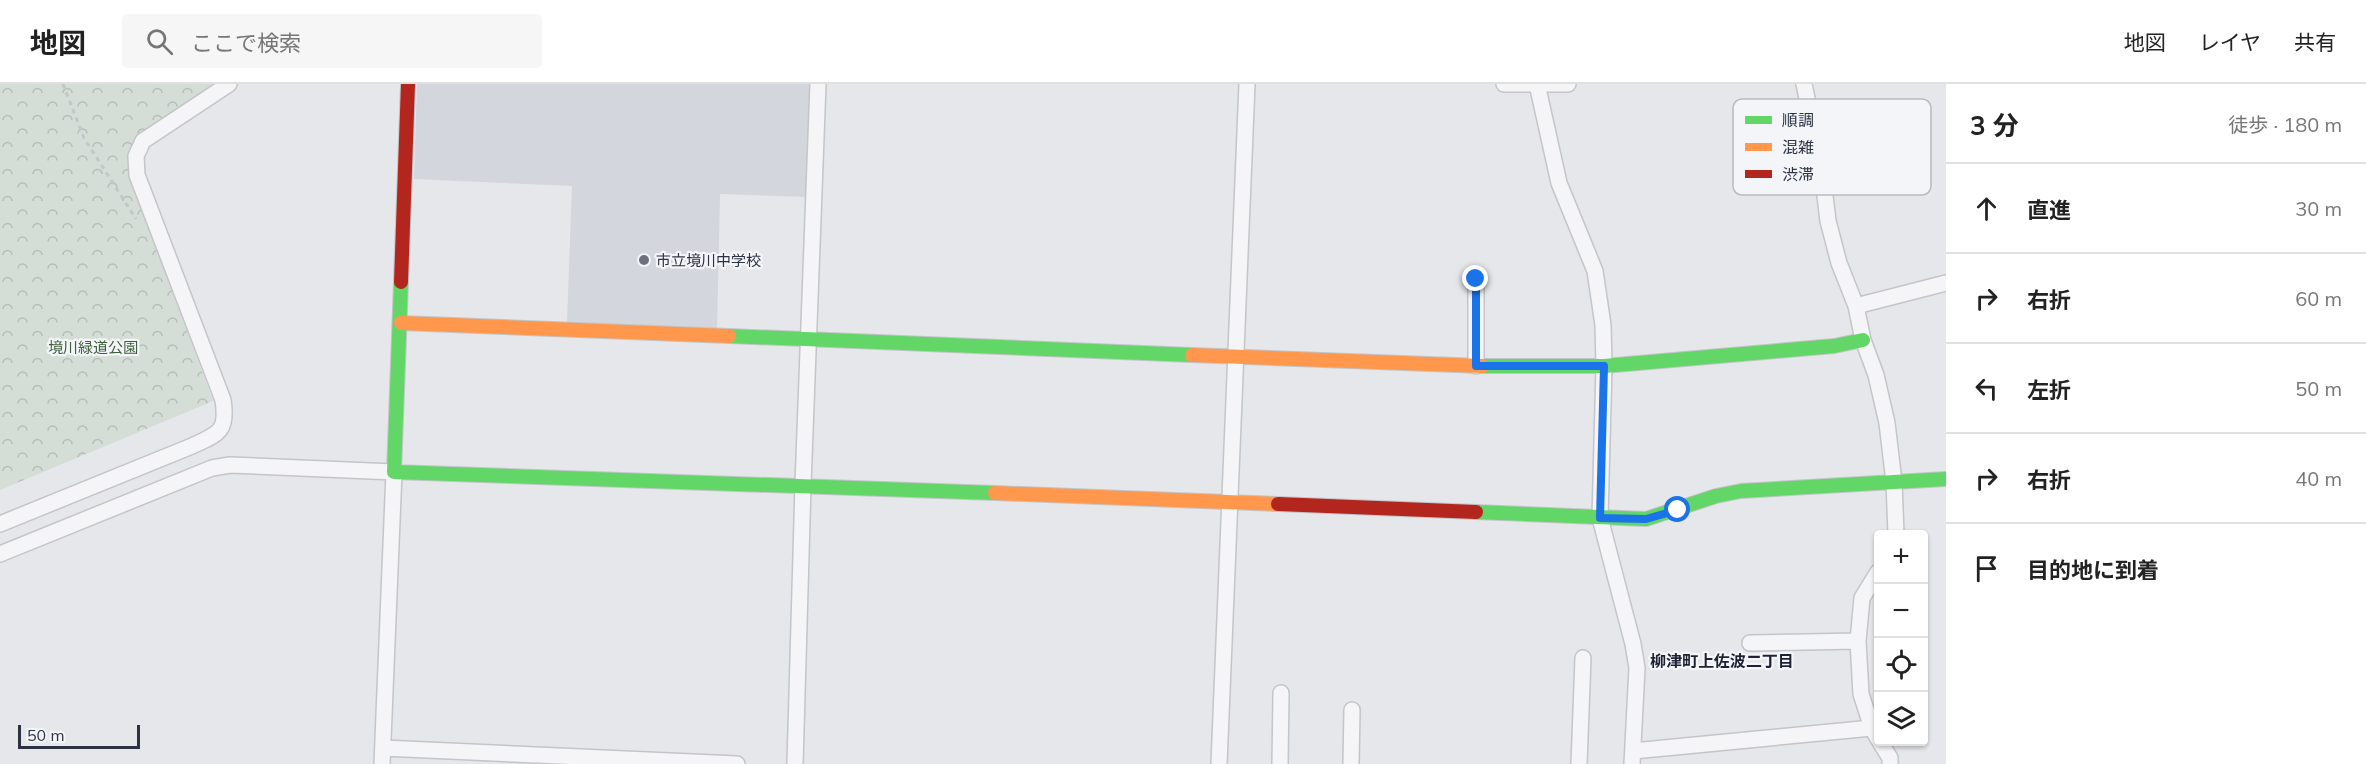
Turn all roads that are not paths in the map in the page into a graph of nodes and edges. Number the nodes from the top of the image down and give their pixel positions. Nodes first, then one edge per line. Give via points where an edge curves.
1 (229, 84) edge
2 (408, 84) edge
3 (818, 84) edge
4 (1247, 84) edge
5 (1504, 84) edge
6 (1537, 84) edge
7 (1568, 84) edge
8 (1804, 84) edge
9 (1807, 99) edge
10 (1825, 195) edge
11 (1476, 279) dead end
12 (1946, 283) edge
13 (1856, 306) junction
14 (401, 323) junction
15 (809, 339) junction
16 (1863, 340) junction
17 (1236, 356) junction
18 (1476, 366) junction
19 (1604, 366) junction
20 (394, 472) junction
21 (1946, 479) edge
22 (1894, 482) junction
23 (803, 485) junction
24 (1230, 503) junction
25 (1600, 518) junction
26 (0, 524) edge
27 (1896, 530) edge
28 (0, 554) edge
29 (1874, 579) edge
30 (1858, 641) junction
31 (1750, 643) dead end
32 (1583, 658) dead end
33 (1281, 693) dead end
34 (1352, 710) dead end
35 (1874, 729) edge
36 (1874, 736) edge
37 (1883, 746) edge
38 (383, 748) junction
39 (1633, 758) edge
40 (382, 764) edge
41 (737, 764) edge
42 (795, 764) edge
43 (1220, 764) edge
44 (1280, 764) edge
45 (1351, 764) edge
46 (1579, 764) edge
47 (1890, 764) edge

1 - 26 street via 143,141 136,156 137,175 223,400 223,426 215,436
2 - 14 street
3 - 15 street
4 - 17 street
5 - 6 street
6 - 7 street
6 - 19 street via 1559,183 1595,271
8 - 9 street
10 - 13 street via 1839,263
11 - 18 street
12 - 13 street
13 - 16 street
14 - 15 street
14 - 20 street
15 - 17 street
15 - 23 street
16 - 19 street via 1834,346
16 - 22 street via 1887,423
17 - 18 street
17 - 24 street
18 - 19 street
19 - 25 street
20 - 23 street
20 - 28 street via 230,465 212,468
20 - 38 street
21 - 22 street
22 - 25 street via 1741,491 1714,495 1646,519
22 - 27 street
23 - 24 street
23 - 42 street
24 - 25 street
24 - 43 street
25 - 39 street via 1633,644
29 - 30 street via 1862,598
30 - 31 street
30 - 35 street via 1860,694
32 - 46 street
33 - 44 street
34 - 45 street
36 - 39 street
37 - 47 street
38 - 40 street
38 - 41 street

